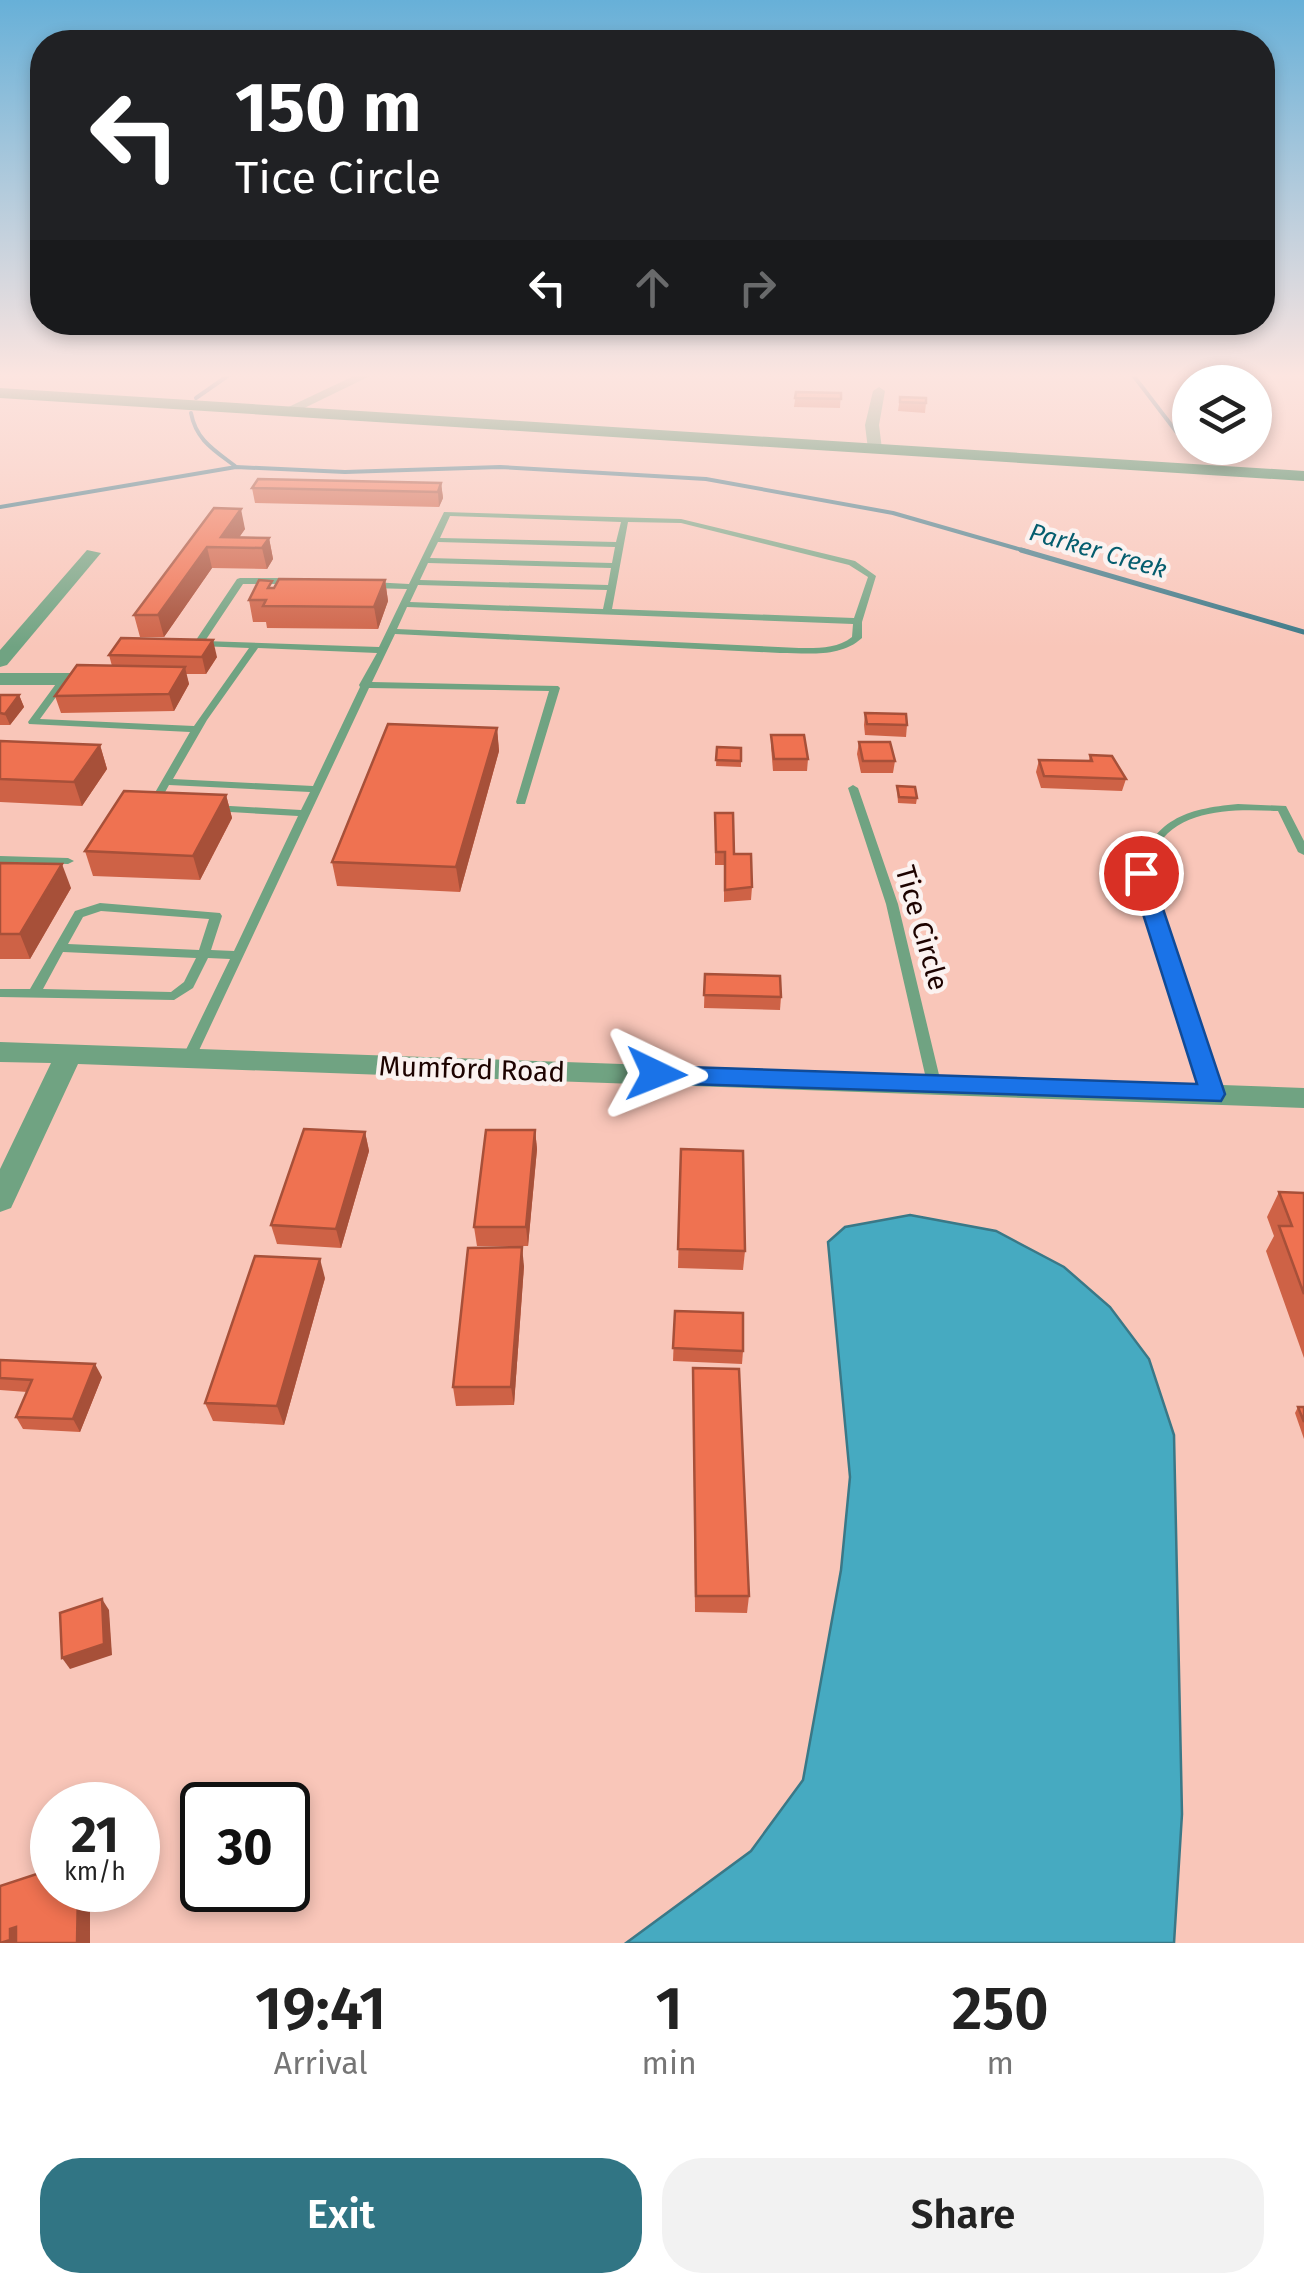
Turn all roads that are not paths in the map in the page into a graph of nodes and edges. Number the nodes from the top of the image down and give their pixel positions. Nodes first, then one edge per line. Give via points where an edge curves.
1 (1140, 466) edge
2 (1304, 476) edge
3 (626, 519) junction
4 (434, 540) junction
5 (620, 545) junction
6 (93, 553) dead end
7 (424, 560) junction
8 (616, 566) junction
9 (298, 581) edge
10 (354, 584) edge
11 (413, 584) junction
12 (612, 588) junction
13 (403, 604) junction
14 (607, 610) junction
15 (854, 621) junction
16 (390, 631) junction
17 (254, 646) junction
18 (381, 650) junction
19 (0, 661) edge
20 (0, 679) edge
21 (64, 679) junction
22 (96, 679) edge
23 (364, 686) junction
24 (197, 729) junction
25 (165, 782) junction
26 (854, 788) dead end
27 (315, 789) junction
28 (521, 802) dead end
29 (174, 806) edge
30 (193, 807) edge
31 (304, 812) junction
32 (1304, 852) edge
33 (0, 859) edge
34 (68, 861) dead end
35 (60, 948) junction
36 (204, 954) junction
37 (238, 955) junction
38 (0, 994) edge
39 (34, 994) junction
40 (0, 1052) edge
41 (68, 1054) junction
42 (189, 1058) junction
43 (934, 1083) junction
44 (1212, 1094) junction
45 (1304, 1098) edge
46 (0, 1200) edge

1 - 2 main road
3 - 4 lane via 447,514
3 - 5 lane
3 - 15 lane via 702,526 864,567 872,576
4 - 5 lane
4 - 7 lane
5 - 8 lane
6 - 19 street
7 - 8 lane
7 - 11 lane
8 - 12 lane
9 - 17 lane via 240,582 199,643
10 - 11 lane
11 - 12 lane
11 - 13 lane
12 - 14 lane
13 - 14 lane
13 - 16 lane
14 - 15 lane
15 - 16 lane via 857,638 850,646 780,650
16 - 18 lane
17 - 18 lane
17 - 24 lane
18 - 23 lane
20 - 21 street
21 - 22 street
21 - 24 lane via 33,722
23 - 27 lane
23 - 28 lane via 555,688
24 - 25 lane
25 - 27 lane
25 - 29 lane via 153,801
26 - 43 lane, Tice Circle via 892,904
27 - 31 lane
30 - 31 lane
31 - 37 lane
32 - 44 lane via 1282,808 1219,806 1172,825 1144,858 1141,873
33 - 34 lane
35 - 36 lane
35 - 36 lane via 80,914 100,907 216,916
35 - 39 lane
36 - 37 lane
36 - 39 lane via 189,985 174,996
37 - 42 lane
38 - 39 lane
40 - 41 street, Mumford Road
41 - 42 street, Mumford Road
41 - 46 street
42 - 43 street, Mumford Road
43 - 44 street, Mumford Road
44 - 45 street, Mumford Road

